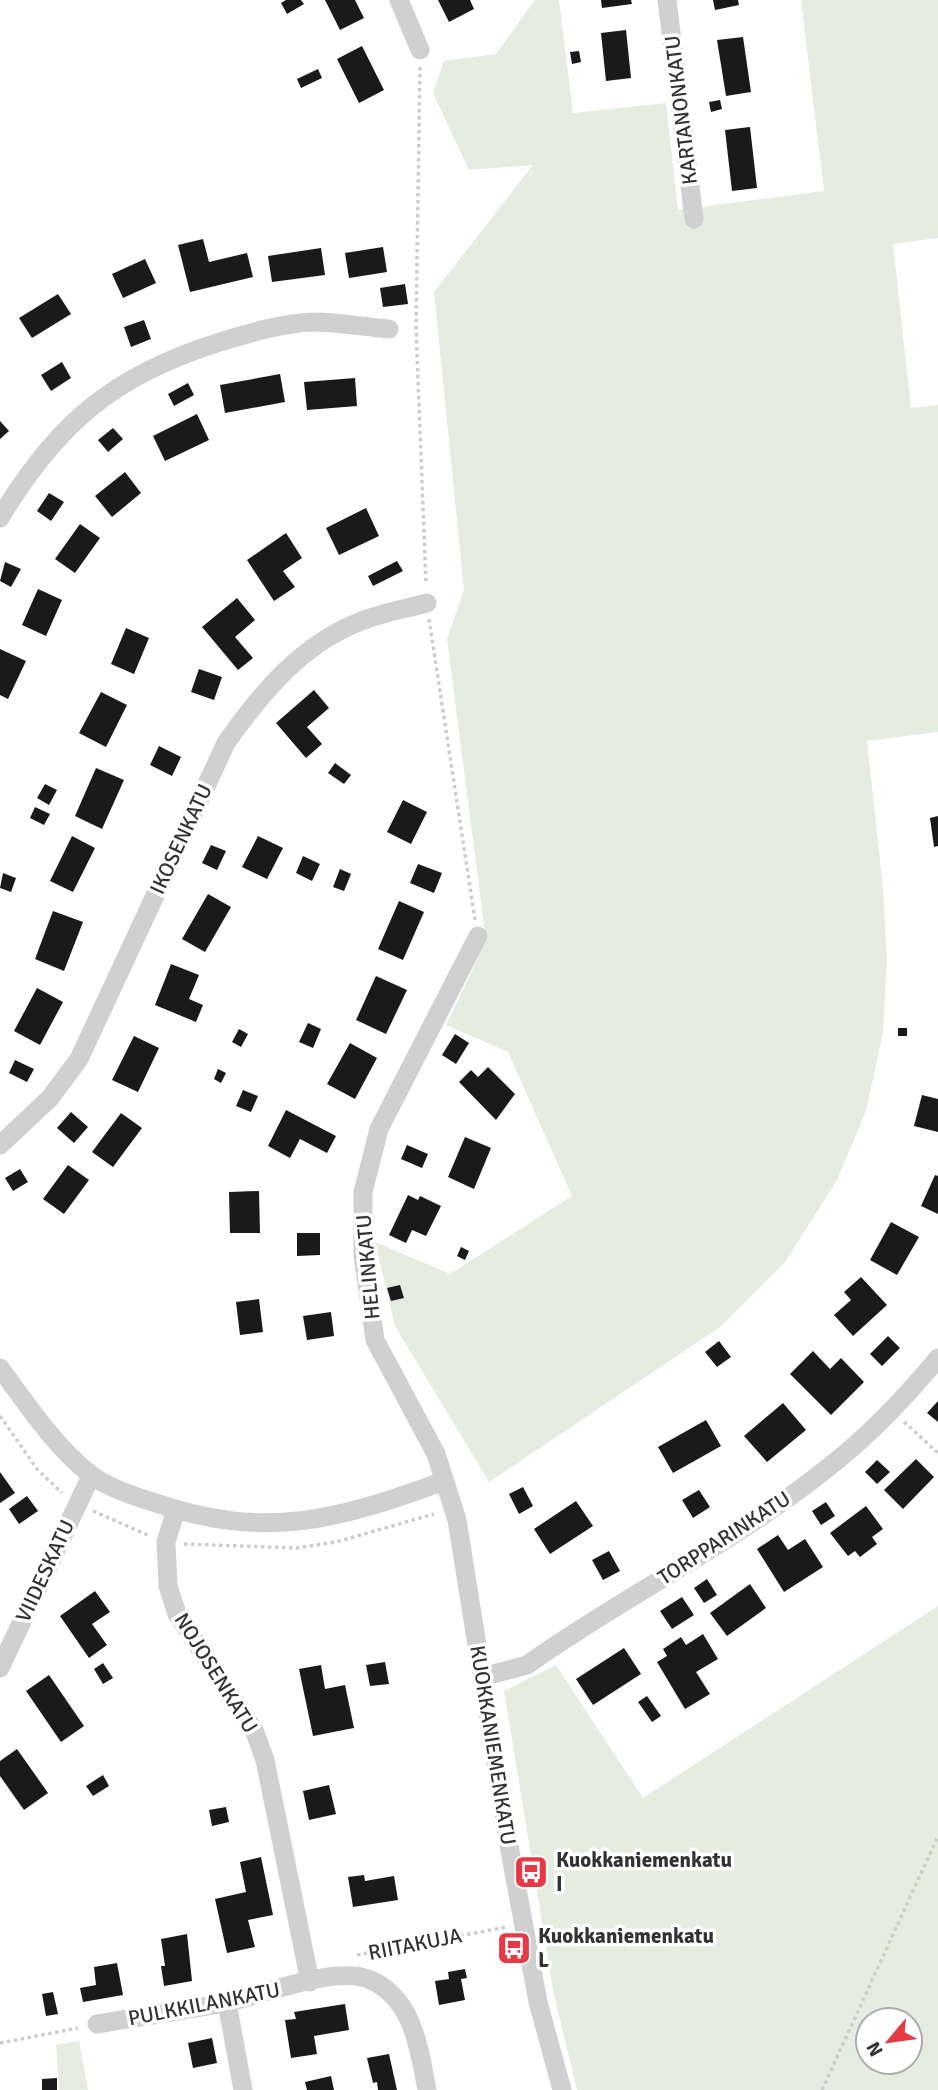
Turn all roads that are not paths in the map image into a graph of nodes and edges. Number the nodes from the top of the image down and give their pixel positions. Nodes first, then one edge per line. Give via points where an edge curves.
1 (399, 0) edge
2 (667, 0) edge
3 (420, 50) road end
4 (694, 219) dead end
5 (389, 329) dead end
6 (0, 518) edge
7 (427, 603) road end
8 (478, 936) road end
9 (0, 1145) edge
10 (938, 1358) edge
11 (0, 1368) edge
12 (91, 1476) junction
13 (444, 1481) junction
14 (176, 1510) junction
15 (0, 1668) edge
16 (482, 1677) junction
17 (310, 1982) junction
18 (227, 2003) junction
19 (97, 2024) road end
20 (243, 2090) edge
21 (427, 2090) edge
22 (562, 2090) edge

1 - 3 street
2 - 4 street, KARTANONKATU
5 - 6 street via 314,322 256,331 186,352 119,384 61,433
7 - 9 street, IKOSENKATU via 360,621 321,641 255,701 226,743 79,1059 50,1098
8 - 13 street, HELINKATU via 379,1129 363,1192 363,1256 375,1340 436,1454
10 - 16 street, TORPPARINKATU via 891,1410 826,1470 774,1507 527,1665
11 - 12 street via 58,1443
12 - 14 street
12 - 15 street, VIIDESKATU
13 - 14 street via 368,1509 295,1523 257,1523
13 - 16 street, KUOKKANIEMENKATU via 457,1520
14 - 17 street, NOJOSENKATU via 166,1542 168,1586 177,1614 254,1730 265,1760
16 - 22 street, KUOKKANIEMENKATU via 538,2001
17 - 18 street, PULKKILANKATU
17 - 21 street, PULKKILANKATU via 346,1975 371,1980 396,1998 415,2029
18 - 19 street, PULKKILANKATU
18 - 20 street

